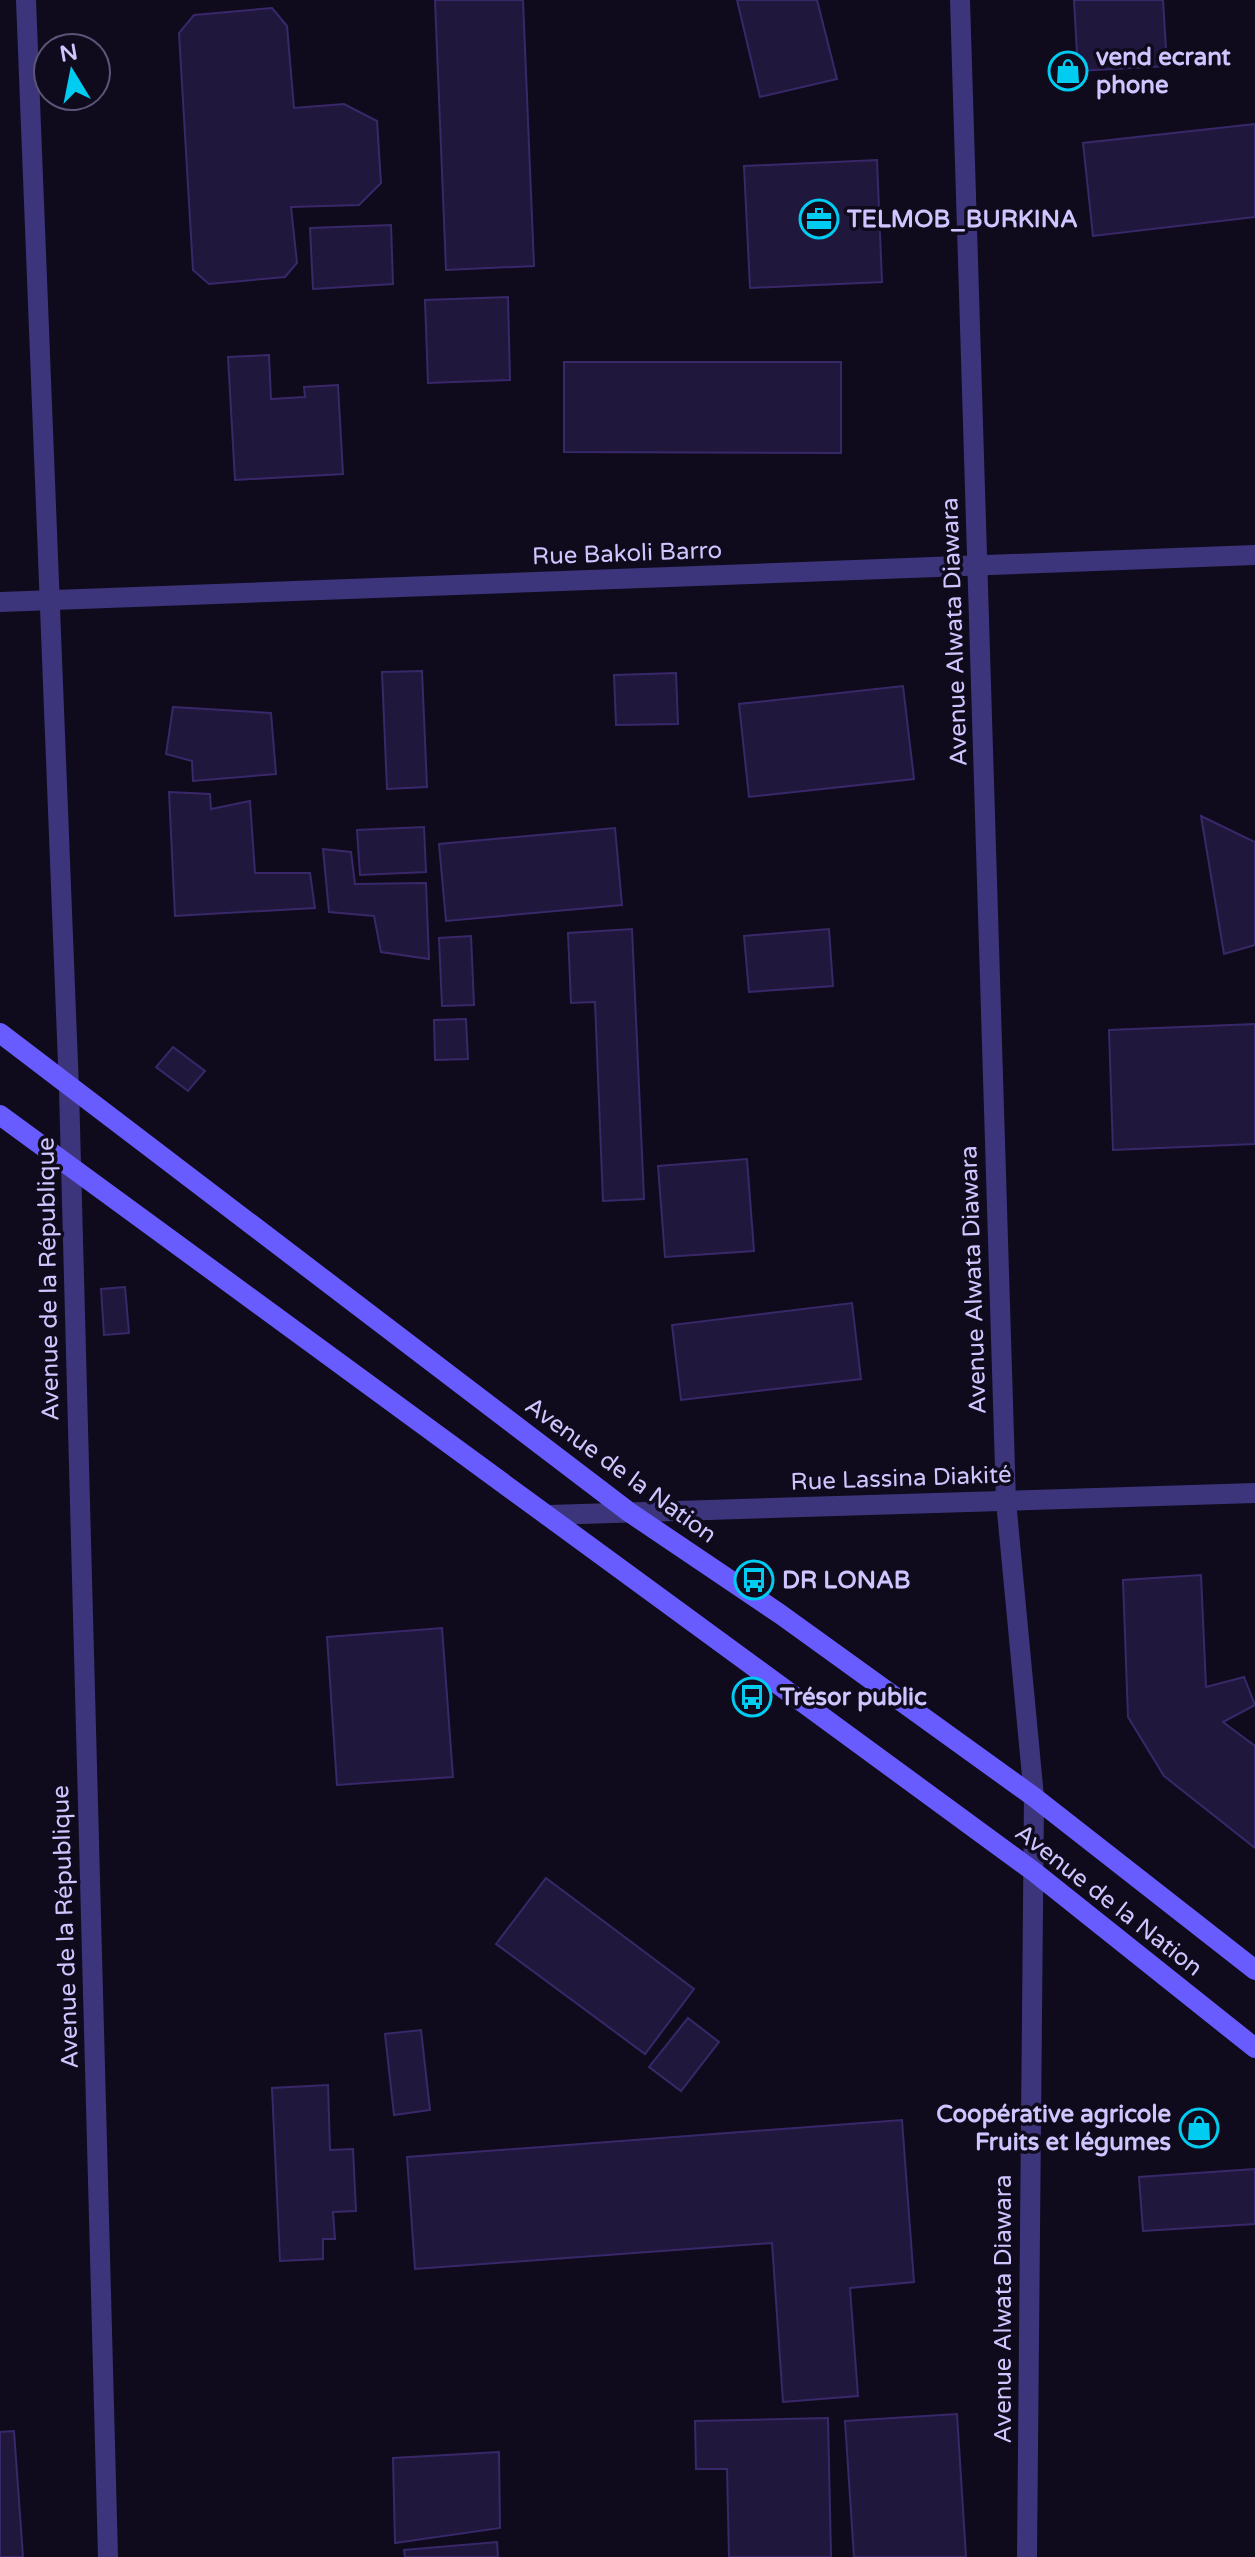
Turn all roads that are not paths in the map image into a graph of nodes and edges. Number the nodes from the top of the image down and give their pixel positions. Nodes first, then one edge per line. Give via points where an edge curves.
1 (26, 0) edge
2 (960, 0) edge
3 (1255, 555) edge
4 (978, 566) junction
5 (50, 600) junction
6 (0, 602) edge
7 (0, 1033) edge
8 (69, 1089) junction
9 (0, 1115) edge
10 (71, 1166) junction
11 (1255, 1493) edge
12 (1006, 1501) junction
13 (629, 1512) junction
14 (549, 1515) junction
15 (1034, 1797) junction
16 (1033, 1871) junction
17 (1255, 1970) edge
18 (1255, 2048) edge
19 (108, 2557) edge
20 (1027, 2557) edge

1 - 5 street, Avenue de la République
2 - 4 street, Avenue Alwata Diawara
3 - 4 street, Rue Bakoli Barro
4 - 5 street, Rue Bakoli Barro
4 - 12 street, Avenue Alwata Diawara
5 - 6 street, Rue Bakoli Barro
5 - 8 street, Avenue de la République
7 - 8 main road, Avenue de la Nation
8 - 10 street, Avenue de la République
8 - 13 main road, Avenue de la Nation
9 - 10 main road, Avenue de la Nation
10 - 14 main road, Avenue de la Nation
10 - 19 street, Avenue de la République
11 - 12 street, Rue Lassina Diakité
12 - 13 street, Rue Lassina Diakité
12 - 15 street, Avenue Alwata Diawara
13 - 14 street, Rue Lassina Diakité
13 - 15 main road, Avenue de la Nation
14 - 16 main road, Avenue de la Nation
15 - 16 street, Avenue Alwata Diawara
15 - 17 main road, Avenue de la Nation
16 - 18 main road, Avenue de la Nation
16 - 20 street, Avenue Alwata Diawara

